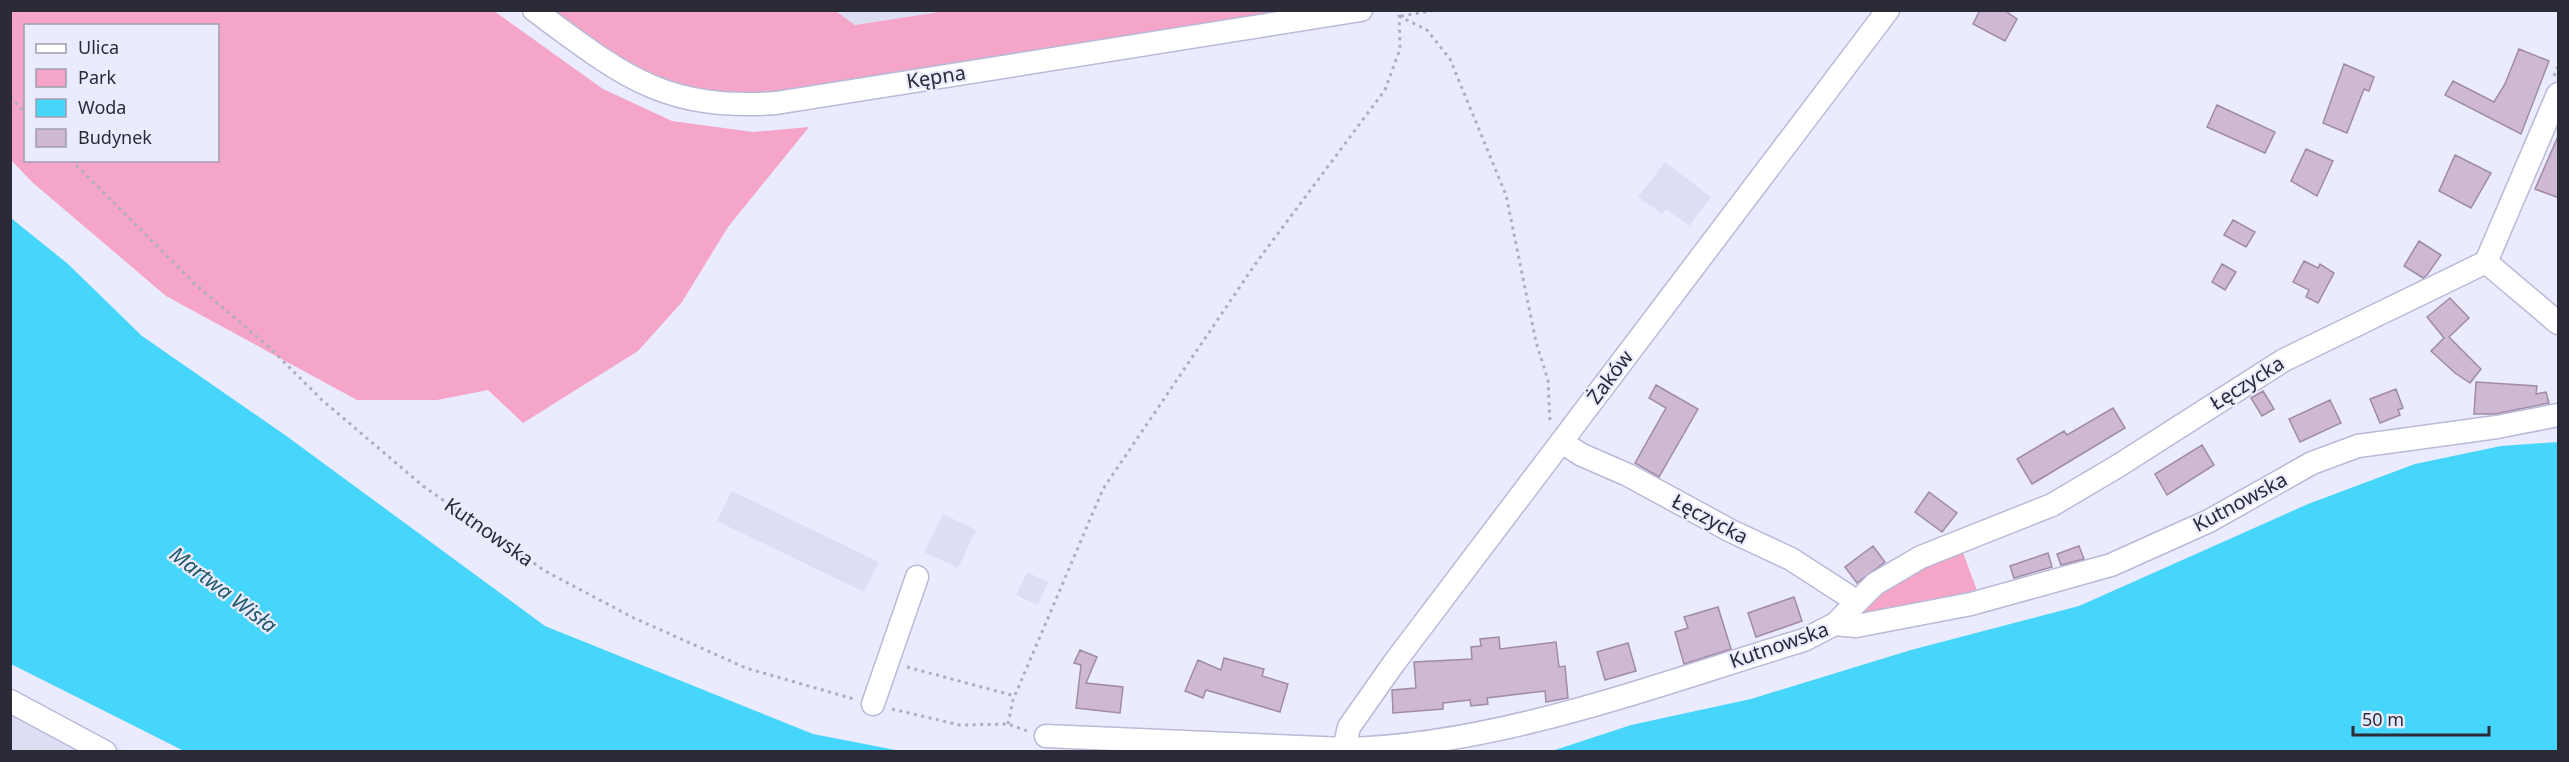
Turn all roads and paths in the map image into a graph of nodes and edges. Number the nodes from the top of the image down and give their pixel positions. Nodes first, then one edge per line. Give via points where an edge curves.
1 (534, 10) edge
2 (1361, 10) edge
3 (1399, 10) edge
4 (1437, 10) edge
5 (1888, 10) edge
6 (1399, 16) junction
7 (2559, 66) edge
8 (2555, 89) edge
9 (10, 98) edge
10 (24, 111) edge
11 (73, 162) edge
12 (2486, 262) junction
13 (2559, 323) edge
14 (2559, 416) edge
15 (1561, 442) junction
16 (917, 576) dead end
17 (1856, 602) junction
18 (1835, 624) junction
19 (887, 663) junction
20 (1015, 696) junction
21 (10, 701) edge
22 (873, 704) junction
23 (1046, 736) dead end
24 (1344, 748) junction
25 (105, 752) edge

1 - 2 street, Kępna via 638,81 678,97 709,104 744,105
3 - 6 path
4 - 6 path
5 - 15 street, Żaków
6 - 15 path via 1427,30 1450,59 1506,195 1534,333 1548,380 1552,431
6 - 20 path via 1400,49 1385,90 1256,263 1102,489
7 - 8 path
8 - 12 street
9 - 10 path
11 - 22 path, Kutnowska via 195,284 271,349 322,400 423,486 545,571 634,618 746,668
12 - 13 street
12 - 17 street, Łęczycka via 2284,360 2052,505 1921,557 1875,585
14 - 18 street, Kutnowska via 2358,446 2312,463 2209,521 2111,565 1971,604 1856,626
15 - 17 street, Łęczycka via 1791,559
15 - 24 street, Żaków via 1356,715
16 - 19 street
17 - 18 street, Łęczycka
18 - 24 street, Kutnowska via 1804,640 1497,730 1376,748
19 - 20 path
19 - 22 street
20 - 22 path, Kutnowska via 1008,724 960,725
21 - 25 street
23 - 24 street, Kutnowska

